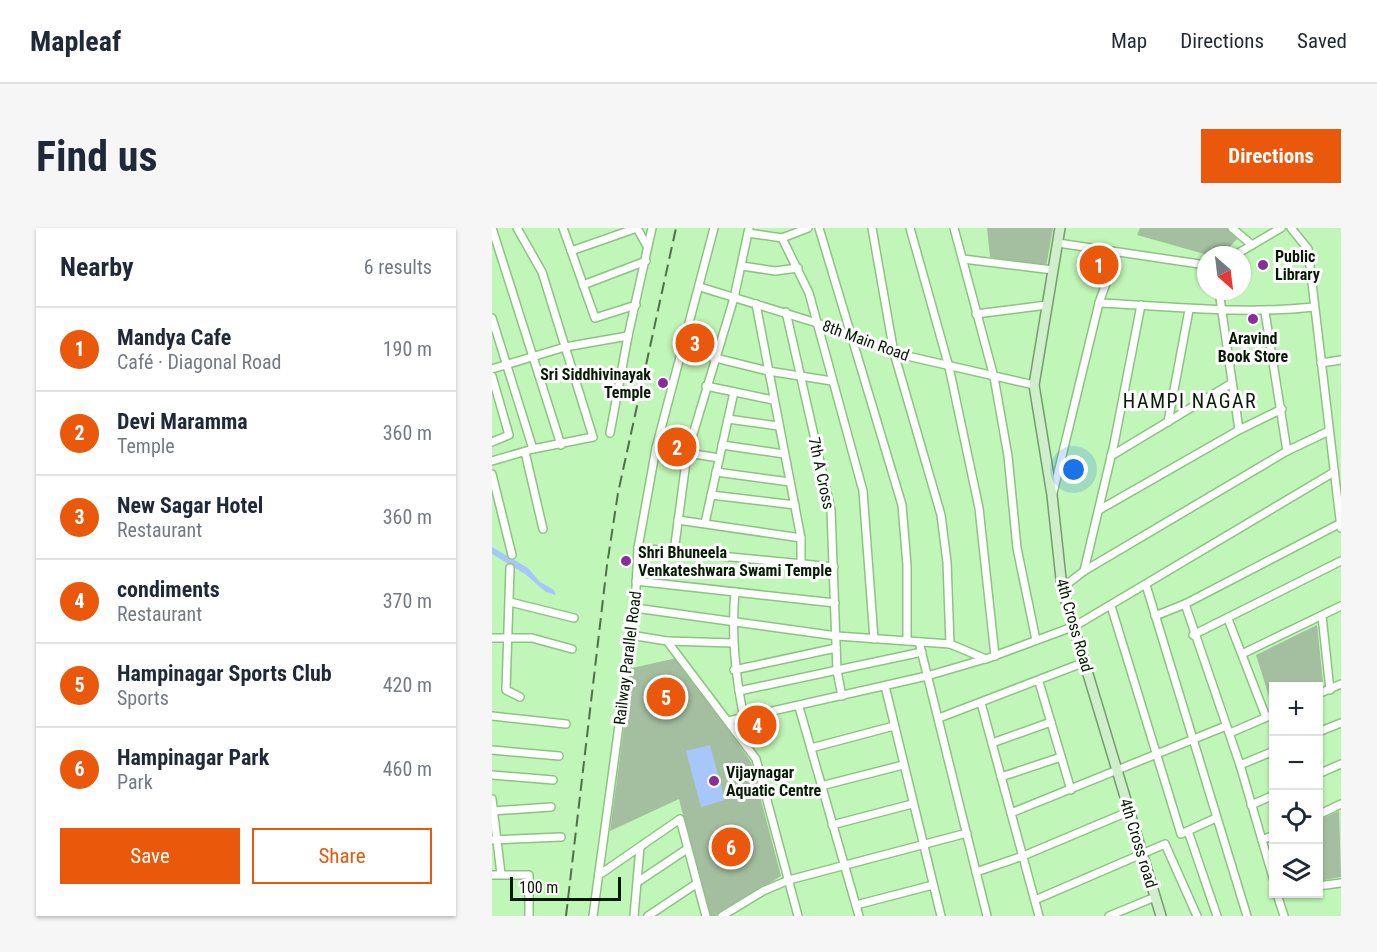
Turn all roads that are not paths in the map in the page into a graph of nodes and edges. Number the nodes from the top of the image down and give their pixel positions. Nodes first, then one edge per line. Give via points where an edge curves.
1 (492, 228) edge
2 (517, 228) edge
3 (562, 228) edge
4 (637, 228) edge
5 (652, 228) edge
6 (714, 228) edge
7 (808, 228) edge
8 (819, 228) edge
9 (872, 228) edge
10 (910, 228) edge
11 (954, 228) edge
12 (1060, 228) edge
13 (1232, 228) edge
14 (1281, 228) edge
15 (1291, 228) edge
16 (748, 230) edge
17 (782, 238) junction
18 (1058, 243) junction
19 (1252, 245) joint
20 (647, 246) junction
21 (571, 251) junction
22 (1117, 252) junction
23 (963, 259) junction
24 (646, 261) junction
25 (1197, 264) edge
26 (742, 266) junction
27 (798, 268) junction
28 (1053, 270) junction
29 (583, 285) junction
30 (700, 287) junction
31 (734, 297) junction
32 (1220, 300) edge
33 (1099, 303) junction
34 (636, 304) junction
35 (756, 304) junction
36 (1047, 304) junction
37 (1142, 305) junction
38 (1314, 307) junction
39 (1189, 310) junction
40 (786, 312) junction
41 (1221, 312) junction
42 (1265, 312) junction
43 (976, 314) junction
44 (492, 318) edge
45 (817, 323) junction
46 (628, 336) junction
47 (853, 337) junction
48 (565, 347) junction
49 (683, 350) junction
50 (894, 353) junction
51 (533, 357) junction
52 (714, 358) junction
53 (1341, 360) edge
54 (1321, 363) junction
55 (507, 365) junction
56 (949, 367) junction
57 (492, 369) edge
58 (768, 370) junction
59 (492, 375) edge
60 (799, 376) junction
61 (994, 377) junction
62 (832, 381) junction
63 (1232, 384) junction
64 (1034, 385) junction
65 (706, 386) junction
66 (734, 392) junction
67 (773, 400) junction
68 (501, 402) junction
69 (492, 405) edge
70 (1282, 409) junction
71 (728, 419) junction
72 (1168, 422) junction
73 (778, 426) junction
74 (1239, 430) junction
75 (1329, 431) junction
76 (610, 432) dead end
77 (492, 442) edge
78 (561, 445) junction
79 (722, 445) junction
80 (656, 448) junction
81 (529, 450) junction
82 (1287, 451) junction
83 (687, 454) junction
84 (784, 454) junction
85 (1111, 456) junction
86 (719, 458) junction
87 (492, 461) edge
88 (716, 472) junction
89 (1334, 472) junction
90 (492, 474) edge
91 (790, 482) junction
92 (711, 495) junction
93 (1052, 495) junction
94 (795, 505) junction
95 (1099, 510) junction
96 (678, 520) junction
97 (705, 523) junction
98 (1340, 526) edge
99 (543, 529) dead end
100 (801, 538) junction
101 (638, 548) junction
102 (674, 552) junction
103 (512, 555) dead end
104 (1341, 561) edge
105 (801, 564) junction
106 (834, 567) junction
107 (510, 568) dead end
108 (1084, 572) junction
109 (636, 582) junction
110 (1146, 585) junction
111 (1062, 588) junction
112 (735, 592) junction
113 (510, 602) junction
114 (835, 603) junction
115 (1185, 604) junction
116 (1111, 606) junction
117 (1341, 606) edge
118 (635, 608) junction
119 (1155, 616) junction
120 (1322, 616) junction
121 (574, 618) dead end
122 (1228, 619) junction
123 (733, 621) junction
124 (1075, 626) junction
125 (1194, 635) junction
126 (630, 636) junction
127 (837, 636) junction
128 (492, 638) edge
129 (509, 639) junction
130 (874, 639) junction
131 (667, 640) junction
132 (1036, 640) junction
133 (907, 641) junction
134 (919, 642) junction
135 (733, 643) junction
136 (950, 644) junction
137 (836, 648) junction
138 (572, 649) dead end
139 (921, 652) junction
140 (1242, 654) junction
141 (995, 656) junction
142 (986, 659) junction
143 (1085, 662) junction
144 (734, 670) junction
145 (837, 671) junction
146 (927, 676) junction
147 (1039, 682) junction
148 (1341, 684) edge
149 (885, 686) junction
150 (1330, 690) junction
151 (739, 691) junction
152 (1323, 692) edge
153 (842, 696) junction
154 (520, 697) dead end
155 (981, 703) junction
156 (800, 707) junction
157 (492, 716) edge
158 (1269, 716) edge
159 (1266, 717) junction
160 (744, 718) junction
161 (939, 718) junction
162 (728, 721) junction
163 (1051, 722) junction
164 (1341, 723) edge
165 (566, 724) dead end
166 (894, 726) junction
167 (1228, 730) junction
168 (1323, 730) edge
169 (1192, 739) junction
170 (992, 743) junction
171 (811, 748) junction
172 (492, 750) edge
173 (1269, 753) edge
174 (1159, 754) junction
175 (559, 756) dead end
176 (1061, 757) junction
177 (1341, 764) edge
178 (903, 765) junction
179 (1240, 765) junction
180 (1118, 771) junction
181 (1323, 772) edge
182 (492, 775) edge
183 (1001, 777) junction
184 (553, 780) dead end
185 (821, 786) junction
186 (1071, 790) junction
187 (1269, 797) edge
188 (492, 798) edge
189 (912, 804) junction
190 (1340, 804) edge
191 (1251, 805) junction
192 (552, 807) dead end
193 (493, 811) edge
194 (1130, 811) junction
195 (1323, 812) edge
196 (1011, 813) junction
197 (1341, 815) edge
198 (1216, 818) junction
199 (832, 825) junction
200 (1184, 832) junction
201 (966, 833) junction
202 (561, 837) dead end
203 (1269, 837) edge
204 (494, 840) edge
205 (1262, 840) junction
206 (922, 844) junction
207 (640, 848) junction
208 (687, 849) junction
209 (1143, 854) junction
210 (1023, 856) junction
211 (1269, 863) edge
212 (842, 865) junction
213 (976, 872) junction
214 (501, 874) junction
215 (492, 875) edge
216 (599, 875) junction
217 (789, 880) junction
218 (639, 881) junction
219 (1341, 882) edge
220 (696, 884) junction
221 (933, 885) junction
222 (1323, 885) edge
223 (1155, 897) junction
224 (1278, 898) edge
225 (1035, 900) junction
226 (856, 905) junction
227 (529, 916) edge
228 (593, 916) edge
229 (634, 916) edge
230 (648, 916) edge
231 (706, 916) edge
232 (722, 916) edge
233 (798, 916) edge
234 (858, 916) edge
235 (941, 916) edge
236 (987, 916) edge
237 (1039, 916) edge
238 (1108, 916) edge
239 (1161, 916) edge
240 (1197, 916) edge
241 (1217, 916) edge
242 (1246, 916) edge
243 (1284, 916) edge

1 - 51 street
2 - 48 street via 542,272
3 - 21 street
4 - 20 street
4 - 21 street
5 - 20 street
6 - 30 street, Railway Parallel Road
7 - 17 street
8 - 47 street
9 - 50 street
10 - 56 street
11 - 23 street
12 - 18 main road, 4th Cross Road
13 - 19 street
14 - 19 street
15 - 38 street via 1308,249
16 - 17 street
16 - 26 street
17 - 27 street
18 - 22 street
18 - 28 main road, 4th Cross Road
20 - 24 street
21 - 29 street
22 - 25 street
22 - 33 street
23 - 28 street
23 - 43 street
24 - 29 street
24 - 34 street
26 - 27 street via 775,271
26 - 31 street
27 - 45 street
28 - 36 main road, 4th Cross Road
29 - 34 street via 595,318
30 - 31 street, 8th Main Road
30 - 49 street, Railway Parallel Road
31 - 35 street, 8th Main Road
31 - 52 street
32 - 41 street
33 - 37 street
33 - 93 street
34 - 46 street
35 - 40 street, 8th Main Road
35 - 58 street
36 - 43 street
36 - 64 main road, 4th Cross Road
37 - 39 street
37 - 85 street
38 - 42 street
38 - 54 street
39 - 41 street
39 - 72 street
40 - 45 street, 8th Main Road
40 - 60 street, 7th A Cross
41 - 42 street
41 - 63 street
42 - 70 street
43 - 61 street
44 - 55 street
45 - 47 street, 8th Main Road
45 - 62 street
46 - 48 street
46 - 76 street
47 - 50 street, 8th Main Road
47 - 133 street via 902,505
48 - 51 street
48 - 78 street via 593,437
49 - 52 street
49 - 80 street, Railway Parallel Road
50 - 56 street, 8th Main Road
50 - 136 street via 941,515
51 - 55 street
51 - 78 street
52 - 58 street
52 - 65 street
53 - 54 street
54 - 75 street
55 - 57 street
55 - 81 street
56 - 61 street, 8th Main Road
56 - 141 street via 979,508
58 - 60 street
58 - 67 street
59 - 68 street
60 - 62 street
60 - 106 street, 7th A Cross via 827,488
61 - 64 street, 8th Main Road
61 - 132 street via 1008,456 1017,548
62 - 130 street via 863,491
63 - 72 street
63 - 74 street
64 - 93 main road, 4th Cross Road
65 - 66 street
65 - 83 street
66 - 67 street
66 - 71 street
67 - 73 street
68 - 69 street
68 - 77 street via 509,435
70 - 74 street
70 - 82 street
71 - 73 street
71 - 79 street
72 - 85 street
73 - 84 street
74 - 95 street
75 - 82 street
75 - 89 street
78 - 81 street
79 - 84 street
79 - 86 street
80 - 83 street
80 - 101 street, Railway Parallel Road
81 - 87 street
81 - 99 street
82 - 108 street
83 - 86 street
83 - 96 street
84 - 91 street
85 - 95 street
86 - 88 street
88 - 91 street
88 - 92 street
89 - 98 street
89 - 110 street
90 - 103 street
91 - 94 street
92 - 94 street
92 - 97 street
93 - 111 main road, 4th Cross Road
94 - 100 street
95 - 108 street
96 - 97 street
96 - 102 street
97 - 100 street
98 - 115 street
100 - 105 street
101 - 102 street
101 - 109 street, Railway Parallel Road
102 - 105 street
104 - 122 street
105 - 106 street
106 - 114 street, 7th A Cross
107 - 113 street
108 - 111 street
109 - 112 street
109 - 118 street, Railway Parallel Road
110 - 116 street
110 - 119 street
111 - 124 main road, 4th Cross Road
112 - 114 street
112 - 123 street
113 - 121 street
113 - 129 street
114 - 127 street, 7th A Cross
115 - 119 street
115 - 125 street
116 - 124 street
116 - 174 street
117 - 120 street
118 - 123 street
118 - 126 street, Railway Parallel Road
119 - 169 street
120 - 140 street
120 - 150 street
122 - 125 street
122 - 140 street
123 - 127 street
123 - 135 street
124 - 132 street
124 - 143 main road, 4th Cross Road
125 - 167 street
126 - 131 street
126 - 216 street, Railway Parallel Road
127 - 130 street
127 - 137 street, 7th A Cross
128 - 129 street
129 - 138 street via 532,638
129 - 154 street via 506,690
130 - 133 street
131 - 135 street
131 - 162 street
132 - 141 street
133 - 134 street
134 - 136 street
134 - 139 street
135 - 144 street
136 - 142 street
137 - 144 street
137 - 145 street, 7th A Cross
139 - 145 street
139 - 146 street
140 - 159 street
141 - 142 street
142 - 146 street
143 - 147 street
143 - 180 main road, 4th Cross Road
144 - 151 street
145 - 151 street
145 - 153 street, 7th A Cross
146 - 149 street
146 - 161 street
147 - 155 street
147 - 163 street
148 - 150 street
149 - 153 street
149 - 166 street
150 - 152 street
151 - 160 street
153 - 156 street
155 - 161 street
155 - 170 street
156 - 160 street
156 - 171 street
157 - 165 street
158 - 159 street
159 - 167 street
160 - 162 street
161 - 201 street
162 - 217 street via 756,759
163 - 170 street
163 - 176 street
164 - 168 street
166 - 171 street
166 - 178 street
167 - 169 street
167 - 179 street
169 - 174 street
169 - 198 street
170 - 183 street
171 - 185 street
172 - 175 street
173 - 179 street
174 - 180 street
174 - 200 street
176 - 183 street
176 - 186 street
177 - 181 street
178 - 185 street
178 - 189 street
179 - 191 street
180 - 186 street
180 - 194 main road, 4th Cross road
182 - 184 street
183 - 196 street
185 - 199 street
186 - 196 street
187 - 191 street
188 - 193 street
189 - 199 street
189 - 206 street
190 - 195 street
190 - 197 street
191 - 205 street
192 - 193 street
193 - 204 street
194 - 209 main road, 4th Cross road
194 - 210 street
196 - 210 street
198 - 200 street
198 - 242 street
199 - 212 street
200 - 241 street
201 - 206 street
201 - 213 street
202 - 204 street
203 - 205 street
204 - 214 street
205 - 211 street
206 - 212 street
206 - 221 street
207 - 208 street via 680,819
207 - 216 street
207 - 218 street
208 - 218 street
208 - 220 street
209 - 223 main road, 4th Cross road
209 - 225 street
209 - 240 street via 1166,845
210 - 213 street
210 - 225 street
212 - 217 street
212 - 226 street
213 - 236 street
214 - 215 street
214 - 227 street via 529,875
216 - 228 street, Railway Parallel Road
217 - 232 street
217 - 233 street
218 - 229 street
219 - 222 street
220 - 230 street
220 - 231 street
221 - 226 street
221 - 235 street
223 - 238 street
223 - 239 main road, 4th Cross road
224 - 243 street
225 - 237 street
226 - 234 street

